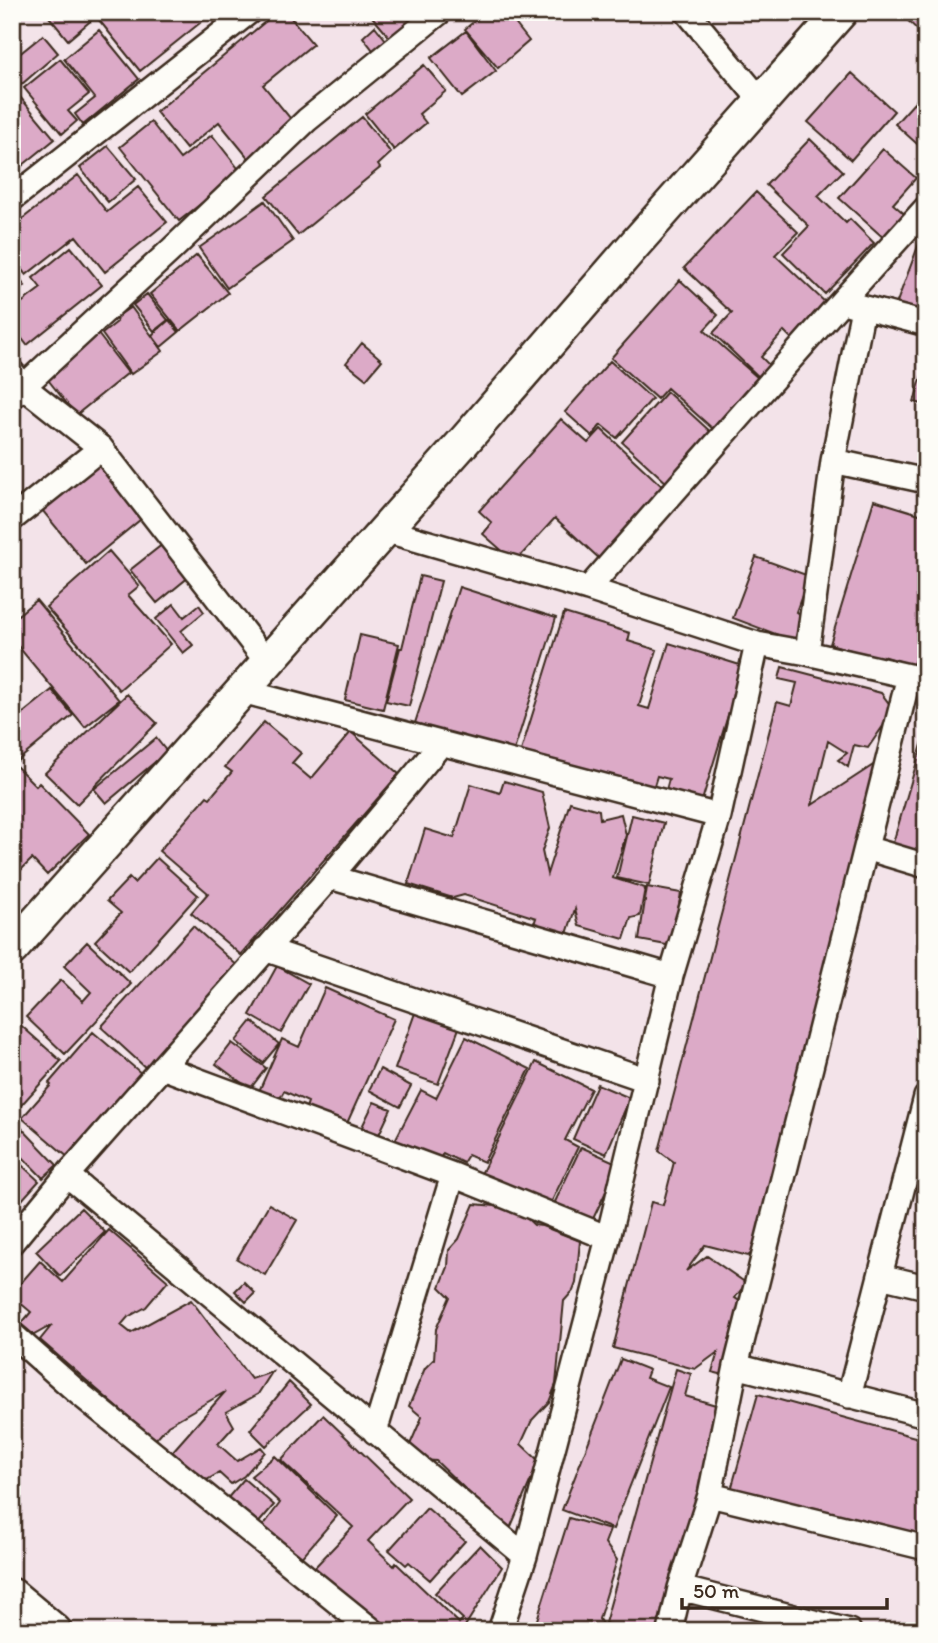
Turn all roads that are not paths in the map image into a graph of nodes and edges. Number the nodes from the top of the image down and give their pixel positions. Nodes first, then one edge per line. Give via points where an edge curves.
1 (249, 12) edge
2 (440, 12) edge
3 (687, 12) edge
4 (841, 12) edge
5 (762, 102) junction
6 (12, 199) edge
7 (926, 208) edge
8 (852, 305) junction
9 (926, 324) edge
10 (16, 385) edge
11 (101, 448) junction
12 (833, 461) junction
13 (926, 481) edge
14 (12, 519) edge
15 (384, 530) junction
16 (588, 589) junction
17 (757, 644) junction
18 (807, 653) junction
19 (267, 662) junction
20 (917, 678) edge
21 (242, 691) junction
22 (441, 744) junction
23 (719, 816) junction
24 (866, 848) junction
25 (926, 866) edge
26 (330, 877) junction
27 (16, 936) edge
28 (265, 949) junction
29 (671, 976) junction
30 (162, 1067) junction
31 (647, 1080) junction
32 (926, 1097) edge
33 (918, 1155) edge
34 (67, 1175) junction
35 (453, 1175) junction
36 (608, 1238) junction
37 (12, 1242) edge
38 (880, 1276) junction
39 (926, 1287) edge
40 (12, 1334) edge
41 (736, 1366) junction
42 (849, 1396) junction
43 (926, 1415) edge
44 (375, 1432) junction
45 (710, 1495) junction
46 (926, 1548) edge
47 (525, 1556) junction
48 (680, 1588) junction
49 (12, 1595) edge
50 (55, 1631) edge
51 (373, 1631) edge
52 (499, 1631) edge
53 (670, 1631) edge
54 (849, 1631) edge

1 - 6 street
2 - 10 street via 307,120
3 - 5 street
4 - 5 street
5 - 15 street
7 - 8 street
8 - 9 street
8 - 12 street
8 - 16 street
10 - 11 street
11 - 14 street
11 - 19 street
12 - 13 street
12 - 18 street
15 - 16 street
15 - 19 street
16 - 17 street
17 - 18 street
17 - 23 street
18 - 20 street
19 - 21 street
20 - 24 street
21 - 22 street
21 - 27 street
22 - 23 street
22 - 26 street
23 - 29 street
24 - 25 street
24 - 41 street
26 - 28 street
26 - 29 street
28 - 30 street
28 - 31 street
29 - 31 street
30 - 34 street
30 - 35 street
31 - 36 street
32 - 33 street
33 - 38 street
34 - 37 street
34 - 44 street
35 - 36 street
35 - 44 street
36 - 47 street
38 - 39 street
38 - 42 street
40 - 51 street
41 - 42 street
41 - 45 street
42 - 43 street
44 - 47 street
45 - 46 street
45 - 48 street
47 - 52 street
48 - 53 street
48 - 54 street
49 - 50 street

